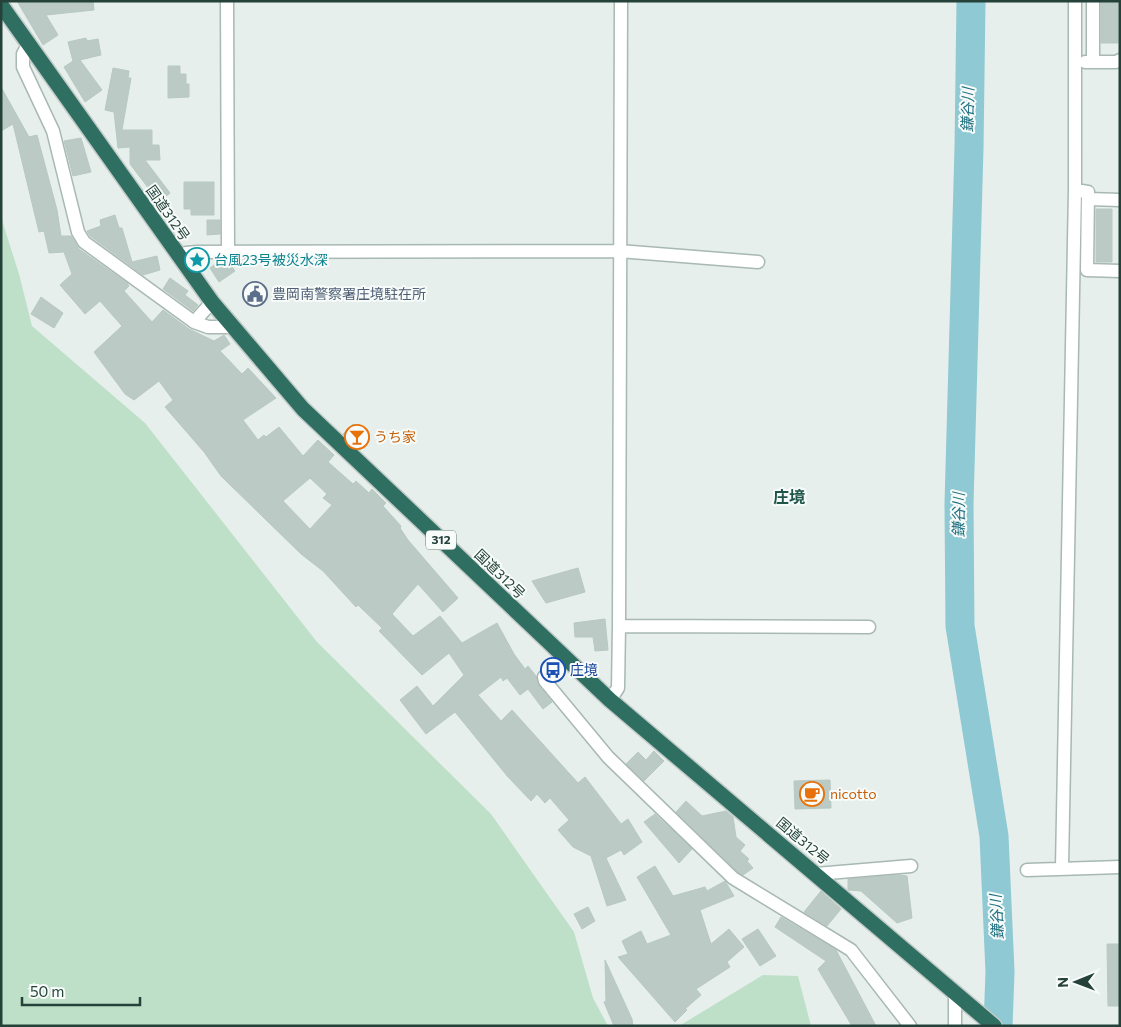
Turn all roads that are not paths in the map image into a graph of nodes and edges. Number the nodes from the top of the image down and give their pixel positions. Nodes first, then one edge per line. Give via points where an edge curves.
1 (227, 1) edge
2 (621, 1) edge
3 (1075, 1) edge
4 (1093, 1) edge
5 (1, 5) edge
6 (28, 45) junction
7 (1120, 60) edge
8 (1075, 62) junction
9 (1093, 62) junction
10 (1075, 190) junction
11 (1088, 199) junction
12 (1120, 200) edge
13 (619, 251) junction
14 (228, 252) junction
15 (180, 258) junction
16 (758, 262) dead end
17 (1120, 271) edge
18 (212, 302) junction
19 (194, 322) junction
20 (233, 327) junction
21 (619, 626) junction
22 (869, 627) dead end
23 (563, 657) junction
24 (610, 700) junction
25 (911, 866) dead end
26 (1062, 867) junction
27 (1120, 867) edge
28 (1027, 870) dead end
29 (816, 874) junction
30 (959, 995) junction
31 (910, 1026) edge
32 (954, 1026) edge
33 (994, 1026) edge

1 - 14 street
2 - 13 street
3 - 8 street
4 - 9 street
5 - 6 highway, 国道312号 / 312
6 - 15 highway, 国道312号 / 312
6 - 19 street via 23,54 23,67 53,131 78,232 84,242
7 - 9 street
8 - 9 street
8 - 10 street
10 - 11 street via 1088,192
10 - 26 street
11 - 12 street
11 - 17 street via 1087,270
13 - 14 street
13 - 16 street
13 - 21 street
14 - 15 street via 186,252
15 - 18 highway, 国道312号 / 312
18 - 19 street
18 - 20 highway, 国道312号 / 312
19 - 20 street via 208,327
20 - 23 highway, 国道312号 / 312 via 303,409
21 - 22 street
21 - 24 street via 618,688
23 - 24 highway, 国道312号 / 312
23 - 31 street via 544,677 545,681 608,757 733,878 851,950
24 - 29 highway, 国道312号 / 312
25 - 29 street
26 - 27 street
26 - 28 street
29 - 30 highway, 国道312号 / 312
30 - 32 street
30 - 33 highway, 国道312号 / 312

